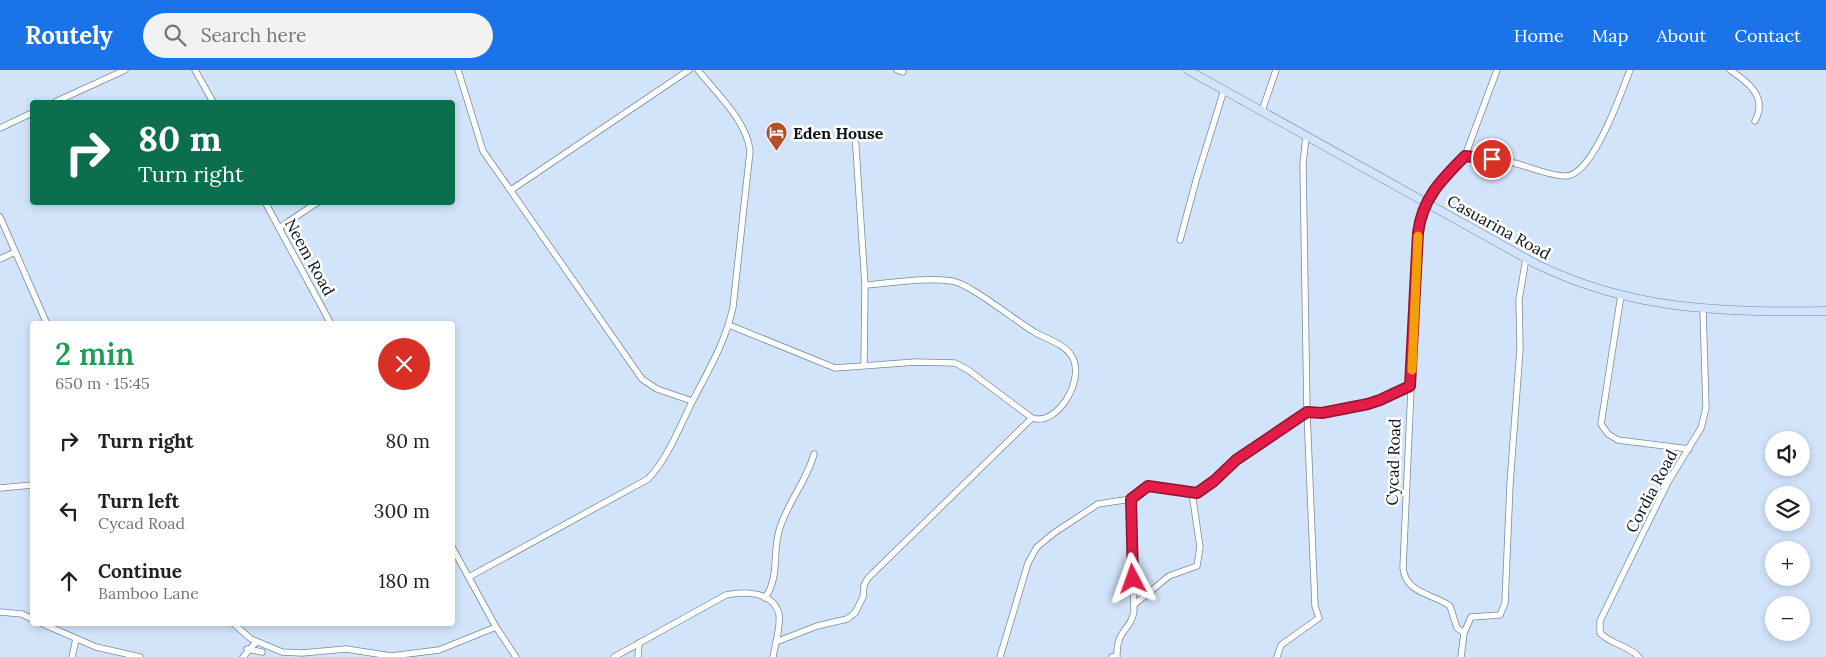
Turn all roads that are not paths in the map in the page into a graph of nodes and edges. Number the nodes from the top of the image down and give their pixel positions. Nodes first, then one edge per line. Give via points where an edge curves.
1 (125, 70) edge
2 (195, 70) edge
3 (458, 70) edge
4 (689, 70) edge
5 (698, 70) edge
6 (1188, 70) edge
7 (1276, 70) edge
8 (1497, 70) edge
9 (1630, 70) edge
10 (1730, 70) edge
11 (1224, 90) junction
12 (58, 100) edge
13 (212, 100) edge
14 (1262, 112) junction
15 (30, 114) edge
16 (1755, 121) dead end
17 (0, 128) edge
18 (855, 133) dead end
19 (1306, 136) junction
20 (1465, 156) junction
21 (511, 190) junction
22 (1427, 202) junction
23 (266, 205) edge
24 (313, 205) edge
25 (0, 217) edge
26 (278, 228) junction
27 (1180, 240) dead end
28 (15, 252) junction
29 (1526, 258) junction
30 (0, 259) edge
31 (865, 285) junction
32 (1621, 295) junction
33 (1703, 309) junction
34 (1826, 311) edge
35 (45, 321) edge
36 (329, 321) edge
37 (730, 325) junction
38 (864, 365) junction
39 (1410, 386) junction
40 (692, 401) junction
41 (1307, 412) junction
42 (1032, 418) junction
43 (1689, 449) junction
44 (814, 454) dead end
45 (30, 485) edge
46 (0, 488) edge
47 (1192, 493) junction
48 (1131, 499) junction
49 (455, 552) edge
50 (469, 577) junction
51 (765, 598) junction
52 (1135, 604) junction
53 (0, 612) edge
54 (30, 618) edge
55 (48, 626) edge
56 (236, 626) edge
57 (496, 627) junction
58 (1464, 633) junction
59 (76, 638) junction
60 (256, 642) junction
61 (776, 642) junction
62 (639, 643) junction
63 (247, 649) junction
64 (262, 652) dead end
65 (302, 656) edge
66 (72, 657) edge
67 (140, 657) edge
68 (242, 657) edge
69 (516, 657) edge
70 (614, 657) edge
71 (638, 657) edge
72 (773, 657) edge
73 (1000, 657) edge
74 (1112, 657) edge
75 (1277, 657) edge
76 (1461, 657) edge
77 (1639, 657) edge

1 - 12 street
2 - 13 street
3 - 21 street via 483,151
4 - 21 street
5 - 37 street via 738,121 749,142 739,263
6 - 11 street, Casuarina Road
7 - 14 street
8 - 20 street
9 - 20 street via 1601,138 1587,162 1574,174 1560,175 1497,159
10 - 16 street via 1757,93 1759,110
11 - 14 street, Casuarina Road
11 - 27 street
14 - 19 street, Casuarina Road
15 - 17 street
18 - 31 street
19 - 22 street, Casuarina Road
19 - 41 street
20 - 22 street, Cycad Road
21 - 40 street via 642,378 657,389
22 - 29 street, Casuarina Road
22 - 39 street, Cycad Road via 1422,210 1418,233
23 - 26 street, Neem Road
24 - 26 street
25 - 28 street
26 - 36 street, Neem Road
28 - 30 street
28 - 35 street
29 - 32 street, Casuarina Road via 1554,272
29 - 58 street via 1519,300 1520,349 1510,484 1506,603 1500,615 1471,617
31 - 38 street
31 - 42 street via 940,280 960,283 1067,350 1077,366 1076,382 1049,419
32 - 33 street, Casuarina Road via 1650,303
32 - 43 street via 1601,424 1618,440
33 - 34 street, Casuarina Road
33 - 43 street, Cordia Road via 1706,408 1701,428
37 - 38 street via 831,367
37 - 40 street
38 - 42 street via 955,363
39 - 41 street via 1368,404 1322,413
39 - 58 street, Cycad Road via 1404,576 1410,586 1450,606 1457,628
40 - 50 street via 660,464 641,484
41 - 47 street via 1236,460 1204,490
41 - 75 street via 1315,606 1319,618 1281,645
42 - 61 street via 868,578 855,613 847,619 817,626
43 - 77 street, Cordia Road via 1668,482 1600,621 1600,634 1608,642 1632,649
44 - 51 street via 779,528 773,586
45 - 46 street
47 - 48 street via 1148,486
47 - 52 street via 1200,546 1197,566 1169,576
48 - 52 street
48 - 73 street via 1098,504 1037,547 1028,564
49 - 50 street
50 - 57 street
51 - 61 street via 779,615
51 - 62 street via 746,592 726,595
52 - 74 street via 1134,616 1116,642 1117,656
53 - 54 street
55 - 59 street
56 - 60 street
57 - 65 street via 439,650 402,656 346,648
57 - 69 street
58 - 76 street
59 - 66 street
59 - 67 street via 96,647
60 - 63 street
60 - 65 street
61 - 72 street
62 - 70 street
62 - 71 street
63 - 64 street
63 - 68 street

